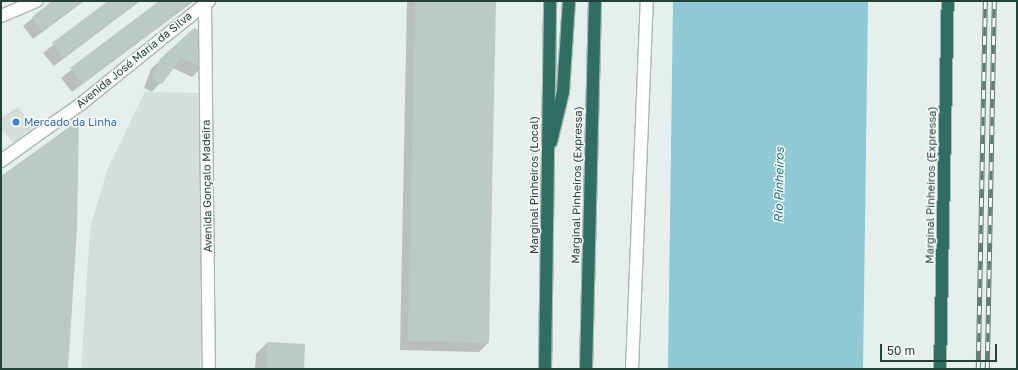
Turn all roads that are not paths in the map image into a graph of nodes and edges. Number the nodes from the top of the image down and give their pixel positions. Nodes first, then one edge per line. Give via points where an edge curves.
1 (37, 1) edge
2 (550, 1) edge
3 (569, 1) edge
4 (595, 1) edge
5 (648, 1) edge
6 (948, 1) edge
7 (207, 2) edge
8 (1, 16) edge
9 (1, 161) edge
10 (546, 161) junction
11 (210, 369) edge
12 (545, 369) edge
13 (586, 369) edge
14 (632, 369) edge
15 (940, 369) edge

1 - 8 street
2 - 10 highway, Marginal Pinheiros (Local)
3 - 10 highway via 563,92
4 - 13 highway, Marginal Pinheiros (Expressa)
5 - 14 street
6 - 15 highway, Marginal Pinheiros (Expressa)
7 - 9 street, Avenida José Maria da Silva via 82,103
7 - 11 street, Avenida Gonçalo Madeira
10 - 12 highway, Marginal Pinheiros (Local)

